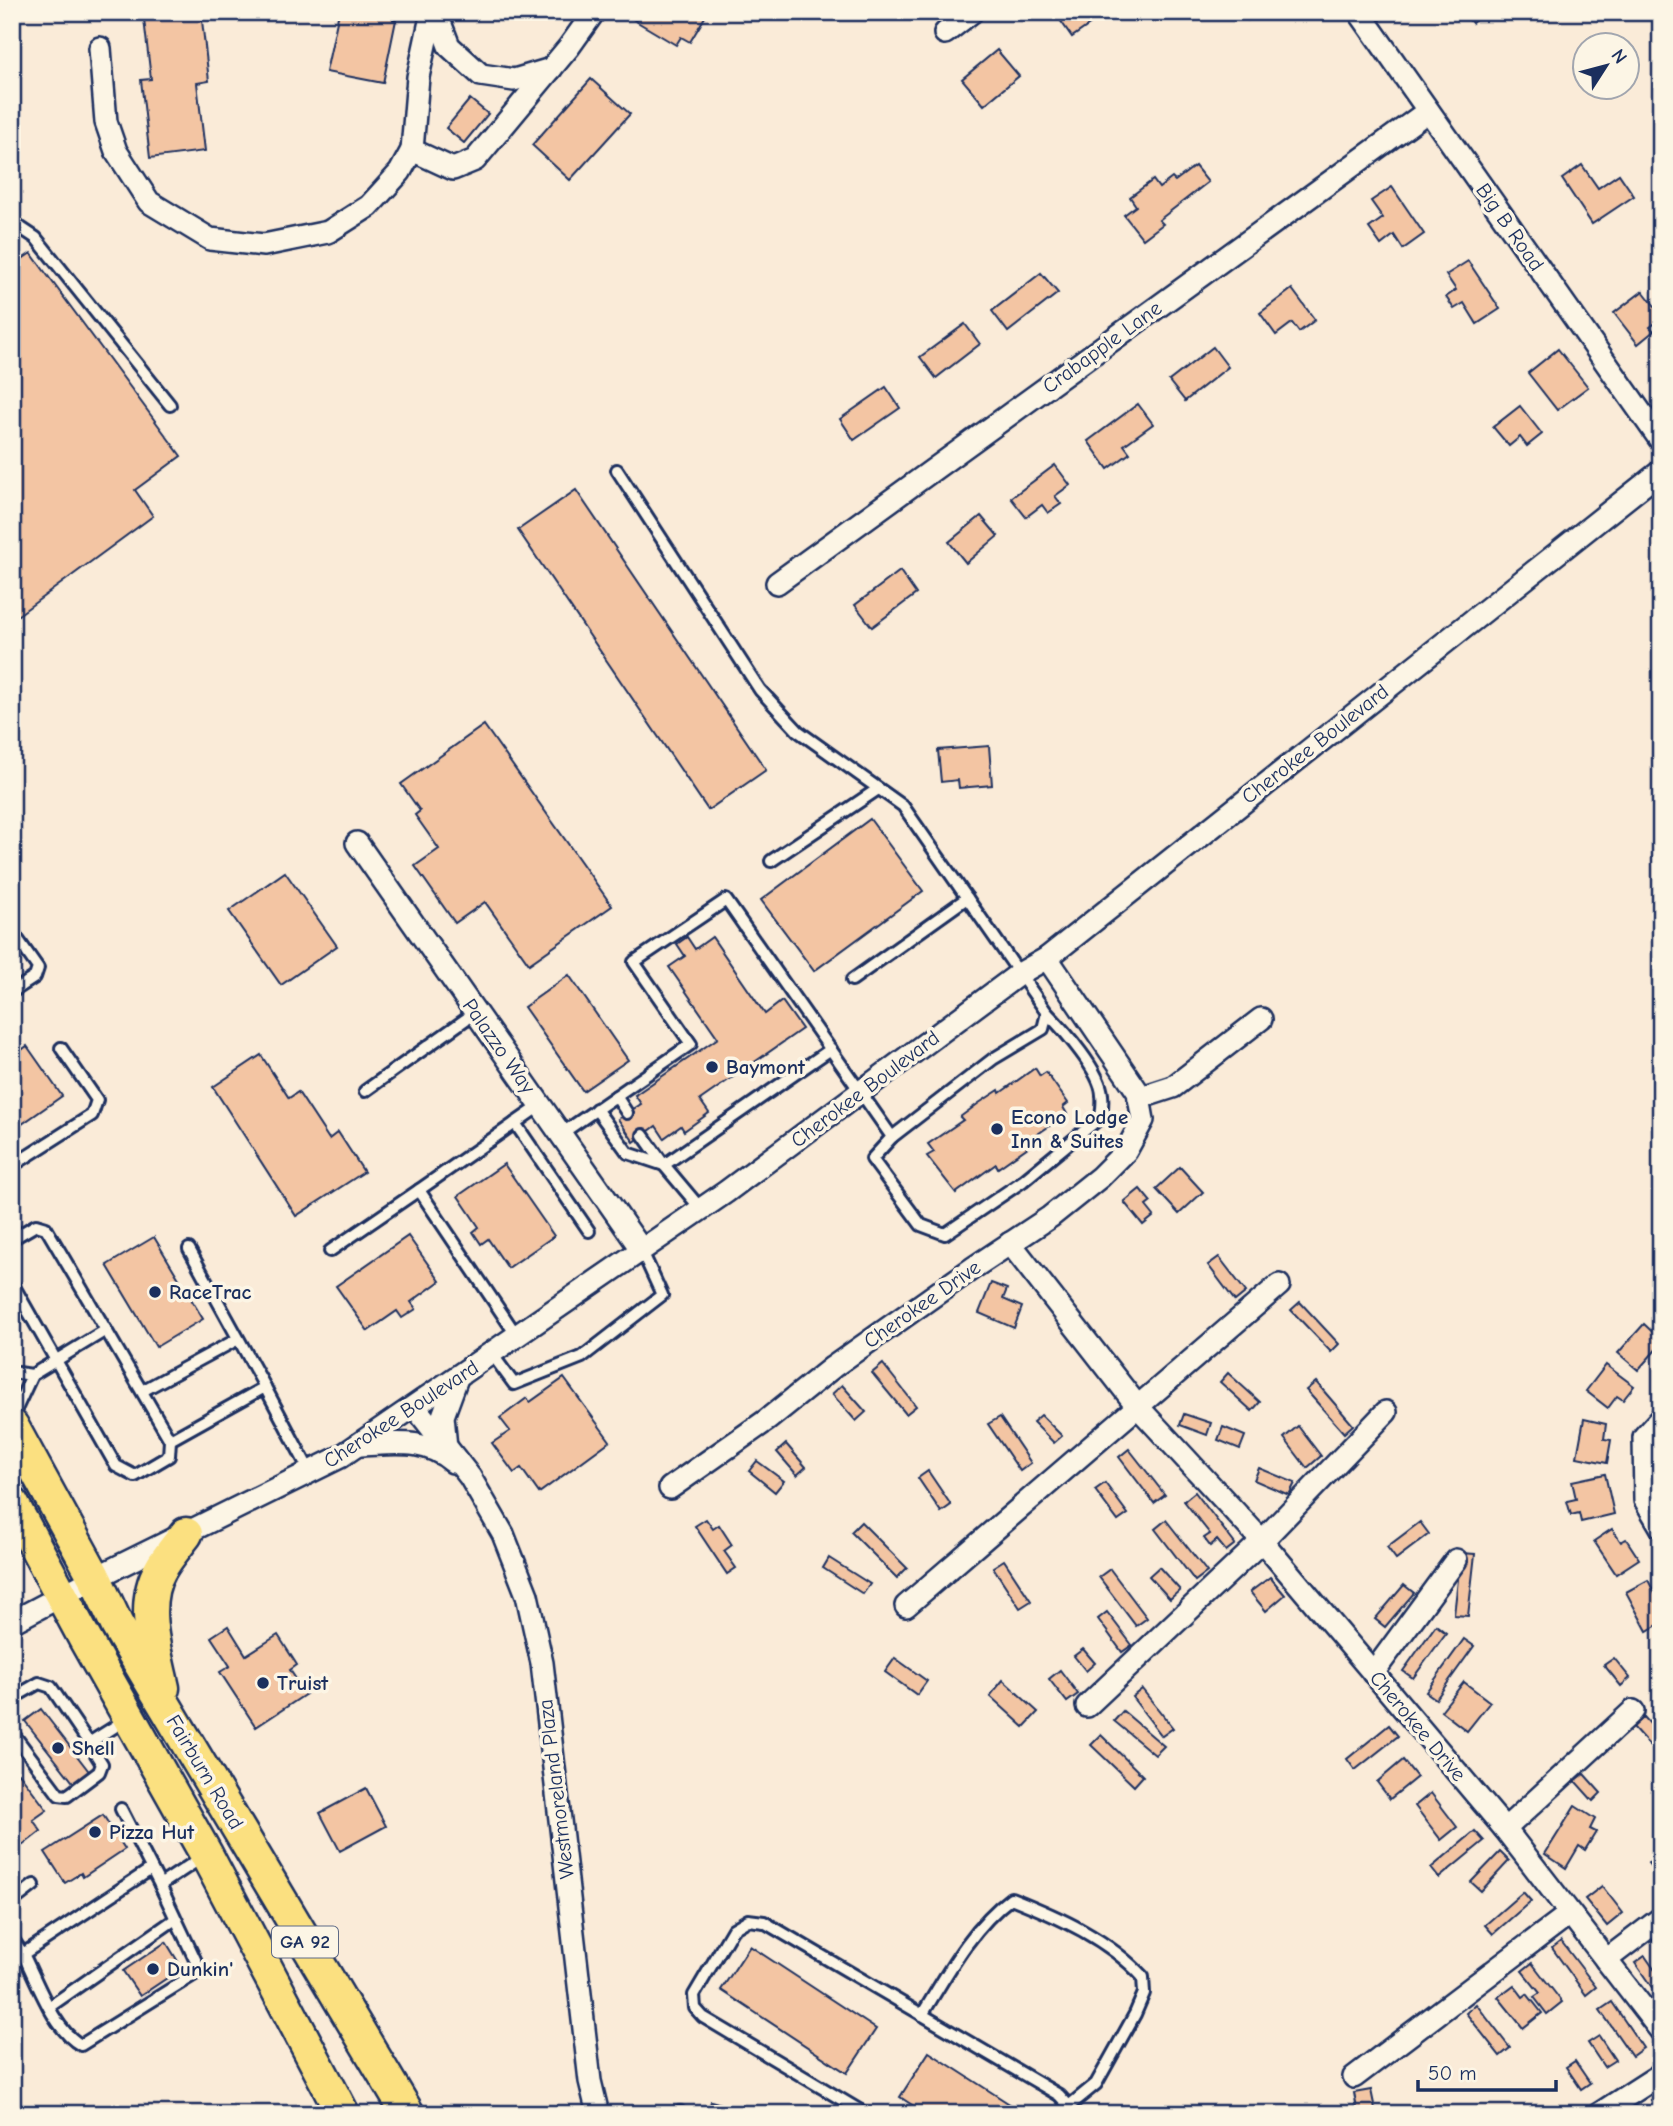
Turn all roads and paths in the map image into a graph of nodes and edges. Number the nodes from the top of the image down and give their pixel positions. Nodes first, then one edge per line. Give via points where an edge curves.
1 (434, 12) edge
2 (594, 12) edge
3 (972, 12) edge
4 (1359, 12) edge
5 (945, 33) dead end
6 (100, 48) dead end
7 (551, 69) junction
8 (1428, 111) junction
9 (412, 150) junction
10 (12, 222) edge
11 (170, 405) dead end
12 (1661, 441) edge
13 (617, 470) dead end
14 (1661, 471) edge
15 (777, 583) dead end
16 (878, 789) junction
17 (356, 843) dead end
18 (771, 861) dead end
19 (967, 898) junction
20 (12, 931) edge
21 (1047, 958) junction
22 (1019, 974) junction
23 (852, 980) dead end
24 (12, 992) edge
25 (475, 1012) junction
26 (1047, 1013) junction
27 (1261, 1019) dead end
28 (61, 1048) dead end
29 (831, 1049) junction
30 (365, 1091) dead end
31 (861, 1092) junction
32 (616, 1096) junction
33 (1139, 1098) junction
34 (541, 1105) junction
35 (596, 1109) junction
36 (627, 1113) dead end
37 (515, 1123) junction
38 (561, 1134) junction
39 (643, 1135) dead end
40 (892, 1137) junction
41 (664, 1164) junction
42 (12, 1166) edge
43 (419, 1190) junction
44 (701, 1209) junction
45 (589, 1231) dead end
46 (12, 1238) edge
47 (1010, 1243) junction
48 (189, 1249) dead end
49 (641, 1249) junction
50 (330, 1251) dead end
51 (25, 1278) dead end
52 (13, 1284) edge
53 (1279, 1286) dead end
54 (35, 1296) dead end
55 (23, 1303) junction
56 (50, 1323) dead end
57 (39, 1330) junction
58 (106, 1330) junction
59 (517, 1336) junction
60 (238, 1339) junction
61 (492, 1354) junction
62 (56, 1360) junction
63 (12, 1372) edge
64 (32, 1375) junction
65 (457, 1378) junction
66 (85, 1383) dead end
67 (265, 1387) junction
68 (73, 1390) junction
69 (142, 1391) junction
70 (95, 1401) dead end
71 (415, 1407) junction
72 (1138, 1407) junction
73 (83, 1408) junction
74 (1386, 1412) dead end
75 (12, 1418) edge
76 (1661, 1418) edge
77 (160, 1421) junction
78 (12, 1426) edge
79 (109, 1427) dead end
80 (149, 1428) dead end
81 (98, 1433) junction
82 (170, 1440) junction
83 (358, 1444) junction
84 (121, 1445) dead end
85 (446, 1447) junction
86 (109, 1452) junction
87 (310, 1472) junction
88 (470, 1477) junction
89 (670, 1488) dead end
90 (12, 1503) edge
91 (1661, 1527) edge
92 (186, 1534) junction
93 (1262, 1541) junction
94 (1456, 1560) dead end
95 (95, 1578) junction
96 (63, 1596) junction
97 (906, 1606) dead end
98 (12, 1622) edge
99 (1373, 1673) junction
100 (12, 1685) edge
101 (15, 1698) edge
102 (1087, 1706) dead end
103 (168, 1710) junction
104 (1633, 1710) dead end
105 (129, 1718) junction
106 (12, 1732) edge
107 (89, 1743) junction
108 (121, 1809) dead end
109 (1505, 1829) junction
110 (206, 1854) junction
111 (150, 1869) junction
112 (34, 1885) dead end
113 (159, 1885) junction
114 (12, 1902) edge
115 (1569, 1914) junction
116 (1661, 1918) edge
117 (174, 1920) junction
118 (12, 1938) edge
119 (23, 1954) junction
120 (1606, 1960) junction
121 (49, 2007) junction
122 (922, 2015) junction
123 (1661, 2031) edge
124 (1661, 2074) edge
125 (1354, 2077) dead end
126 (1069, 2110) edge
127 (343, 2114) edge
128 (408, 2114) edge
129 (598, 2114) edge
130 (866, 2114) edge
131 (1599, 2114) edge

1 - 7 street via 449,46 481,75 514,80
1 - 9 street via 418,76
2 - 7 street
3 - 5 street
4 - 8 street, Big B Road
6 - 9 street via 106,122 116,151 149,202 210,239 264,245 328,232 369,206 400,172
7 - 9 street via 475,160 453,169
8 - 12 street, Big B Road
8 - 15 street, Crabapple Lane
10 - 11 lane via 36,238
13 - 16 lane via 760,690 798,732
14 - 21 street, Cherokee Boulevard
16 - 18 lane
16 - 19 lane via 903,806
17 - 25 street, Palazzo Way
19 - 22 lane
19 - 23 lane
20 - 24 lane via 38,968 35,977
21 - 22 street, Cherokee Boulevard
21 - 33 street
22 - 26 lane
22 - 31 street, Cherokee Boulevard
25 - 30 lane
25 - 34 street, Palazzo Way
26 - 40 lane via 1043,1029 993,1059
26 - 40 lane via 1083,1055 1102,1092 1101,1117 1023,1181 945,1234 921,1225 872,1159
27 - 33 street via 1173,1087
28 - 42 lane via 97,1101 92,1115
29 - 31 lane
29 - 32 lane via 726,900 634,962 691,1044
29 - 41 lane
31 - 40 lane
31 - 44 street, Cherokee Boulevard
32 - 35 lane
32 - 36 lane
33 - 47 street, Cherokee Drive via 1143,1120 1126,1151 1050,1217
34 - 37 lane
34 - 38 street, Palazzo Way
35 - 38 lane
35 - 41 lane via 628,1153
37 - 43 lane
37 - 45 lane
38 - 49 street, Palazzo Way
39 - 41 lane
41 - 44 lane
43 - 50 lane
43 - 59 lane
44 - 49 street, Cherokee Boulevard
46 - 58 lane via 36,1225 46,1228 58,1259
47 - 72 street, Cherokee Drive
47 - 89 street, Cherokee Drive
48 - 60 lane
49 - 59 street, Cherokee Boulevard
49 - 61 lane via 662,1296 582,1357 514,1384
51 - 52 lane
52 - 55 lane
53 - 72 street
54 - 55 lane
55 - 57 lane
56 - 57 lane
57 - 62 lane
58 - 62 lane
58 - 69 lane via 129,1381
59 - 61 street, Cherokee Boulevard
60 - 67 lane
60 - 69 lane
61 - 65 street, Cherokee Boulevard
62 - 64 lane
62 - 68 lane
63 - 64 lane
64 - 75 lane
65 - 71 street, Cherokee Boulevard
65 - 85 street via 443,1416
66 - 68 lane
67 - 82 lane
67 - 87 lane
68 - 73 lane
69 - 77 lane via 144,1406
70 - 73 lane
71 - 83 street, Cherokee Boulevard
71 - 85 street, Westmoreland Plaza
72 - 93 street, Cherokee Drive
72 - 97 street
73 - 81 lane
74 - 93 street
76 - 91 street via 1644,1437 1645,1500
77 - 80 lane
77 - 82 lane
78 - 95 main road, Fairburn Road / GA 92
79 - 81 lane
81 - 86 lane
82 - 86 lane via 169,1456 135,1476 116,1466
83 - 87 street, Cherokee Boulevard
83 - 88 street, Westmoreland Plaza via 419,1443 444,1455
84 - 86 lane
85 - 88 street, Westmoreland Plaza
87 - 92 street, Cherokee Boulevard
88 - 129 street, Westmoreland Plaza via 503,1534 527,1595 542,1662 590,2081
90 - 96 main road, Fairburn Road / GA 92
92 - 95 street, Cherokee Boulevard
92 - 103 main road via 159,1571 150,1595
93 - 99 street, Cherokee Drive
93 - 102 street
94 - 99 street
95 - 96 street, Cherokee Boulevard
95 - 103 main road, Fairburn Road / GA 92
96 - 98 street, Cherokee Boulevard
96 - 105 main road, Fairburn Road / GA 92
99 - 109 street, Cherokee Drive
100 - 101 lane
101 - 107 lane via 39,1683 51,1687
103 - 128 main road, Fairburn Road / GA 92
104 - 109 street
105 - 107 lane
105 - 110 main road, Fairburn Road / GA 92
106 - 107 lane via 59,1795 66,1796 99,1772 102,1764
108 - 111 lane
109 - 115 street, Cherokee Drive
110 - 113 lane
110 - 127 main road, Fairburn Road / GA 92
111 - 113 lane
111 - 119 lane
112 - 114 lane
113 - 117 lane
115 - 120 street, Cherokee Drive
115 - 125 street
116 - 120 street
117 - 121 lane
117 - 121 lane via 199,1968 195,1975 81,2045 69,2039
118 - 119 lane
119 - 121 lane
120 - 123 street, Cherokee Drive
122 - 126 lane via 1059,2095
122 - 126 lane via 992,1912 1011,1898 1061,1917 1128,1960 1143,1977 1144,1993 1096,2084
122 - 130 lane via 764,1922 748,1920 733,1929 694,1995 695,2008 703,2017
124 - 131 street

